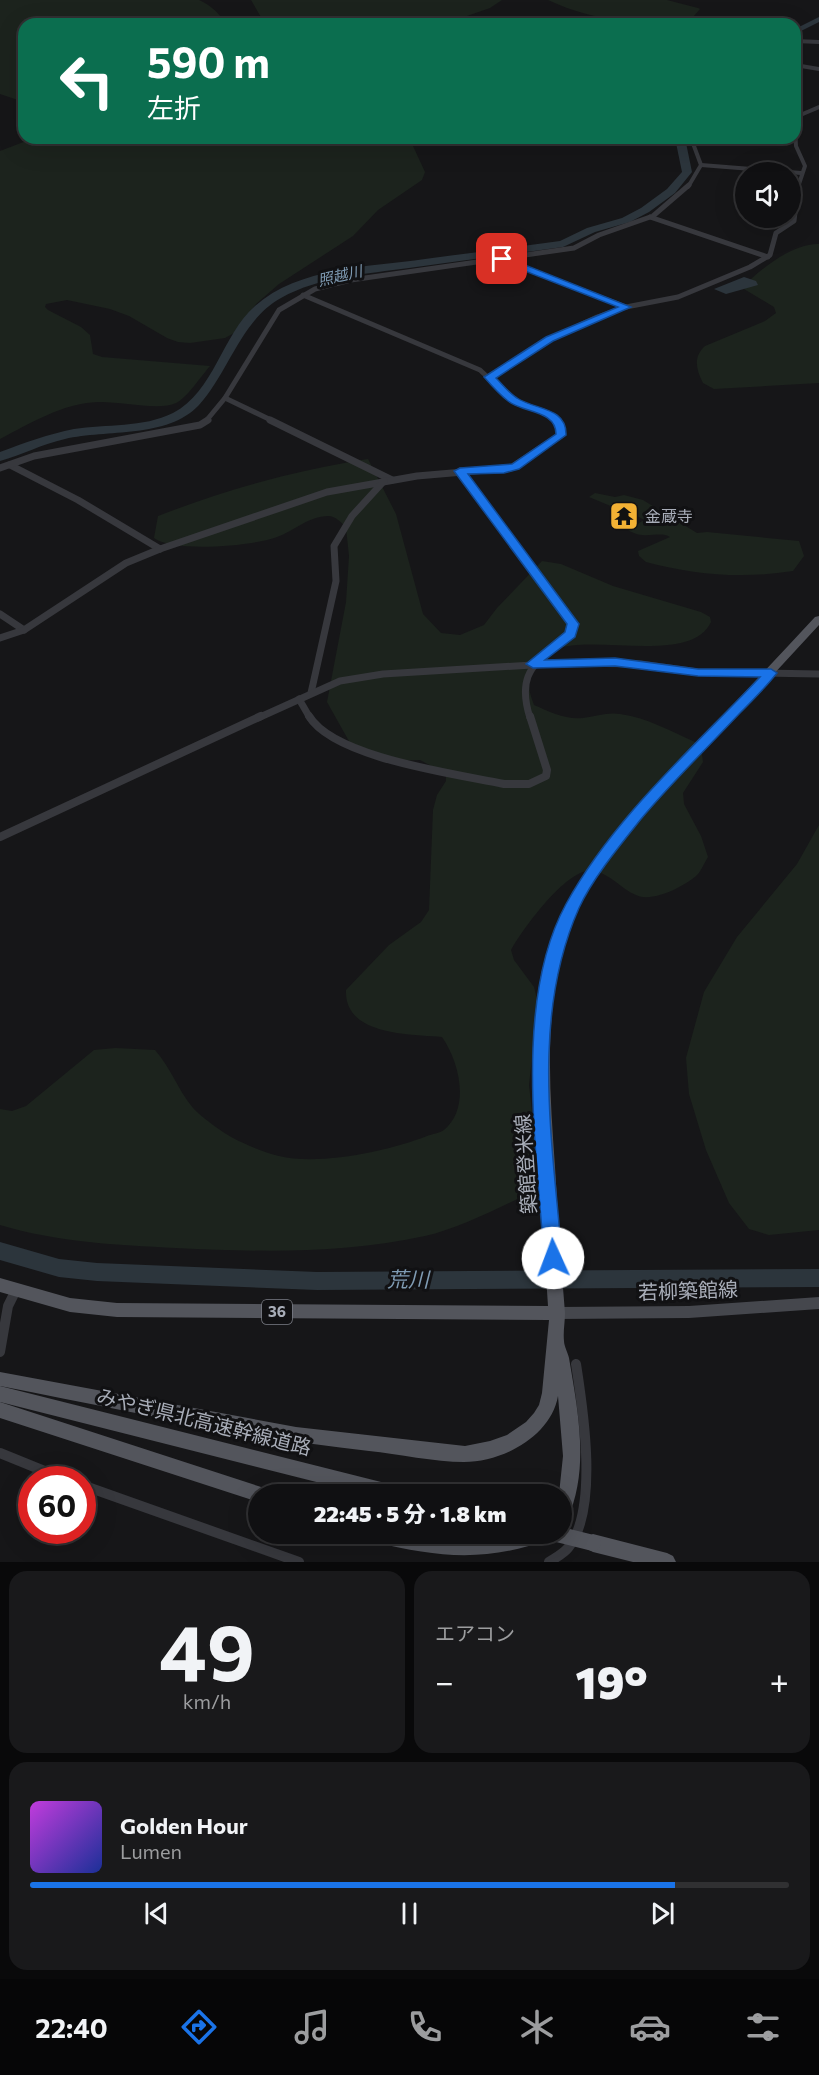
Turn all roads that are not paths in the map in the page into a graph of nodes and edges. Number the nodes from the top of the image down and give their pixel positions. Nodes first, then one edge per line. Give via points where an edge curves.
1 (801, 41) edge
2 (819, 42) edge
3 (801, 66) edge
4 (819, 69) edge
5 (819, 107) edge
6 (801, 115) edge
7 (693, 144) edge
8 (796, 144) edge
9 (700, 165) junction
10 (735, 167) edge
11 (801, 172) edge
12 (650, 218) junction
13 (784, 228) edge
14 (768, 257) junction
15 (502, 259) junction
16 (303, 295) junction
17 (626, 307) junction
18 (489, 377) junction
19 (225, 398) junction
20 (10, 465) junction
21 (0, 468) edge
22 (460, 471) junction
23 (388, 481) junction
24 (160, 549) junction
25 (0, 614) edge
26 (819, 619) edge
27 (24, 630) junction
28 (0, 638) edge
29 (533, 664) junction
30 (771, 673) junction
31 (819, 674) edge
32 (311, 693) junction
33 (298, 699) junction
34 (0, 837) edge
35 (8, 1287) edge
36 (819, 1303) edge
37 (557, 1306) junction
38 (557, 1336) junction
39 (0, 1352) edge
40 (576, 1364) dead end
41 (0, 1378) edge
42 (0, 1394) edge
43 (0, 1410) edge
44 (0, 1453) edge
45 (32, 1466) edge
46 (358, 1484) edge
47 (570, 1484) edge
48 (96, 1490) edge
49 (248, 1491) edge
50 (572, 1538) edge
51 (422, 1544) edge
52 (528, 1544) edge
53 (299, 1562) edge
54 (549, 1562) edge
55 (667, 1562) edge

1 - 2 street
3 - 4 street
5 - 6 street
7 - 9 street
8 - 11 street via 805,165
9 - 10 street
9 - 12 street via 687,189
12 - 14 street
12 - 15 street via 599,235 574,249
13 - 14 street via 776,233
14 - 17 street via 678,297
15 - 16 street via 351,280
15 - 17 street
16 - 18 street
16 - 19 street via 273,318
17 - 18 street via 550,339
18 - 22 street via 513,401 554,416 561,435 515,466
19 - 20 street via 208,420 191,428 34,456
19 - 23 street
20 - 21 street
20 - 24 street
22 - 23 street
22 - 29 street via 573,624 570,634
23 - 24 street via 327,492
23 - 32 street via 352,516 334,546 336,581
24 - 27 street via 126,563
25 - 27 street
26 - 30 main road, 築館登米線
27 - 28 street
29 - 30 street via 615,662 698,672
29 - 32 street via 383,674 340,681
29 - 33 street via 525,682 524,698 547,770 546,776 520,786 357,750 315,726
30 - 31 street
30 - 37 main road, 築館登米線 via 612,846 573,906 558,943 542,1023 541,1079
32 - 33 street
33 - 34 street
35 - 37 main road, 36 via 70,1305 117,1310
35 - 39 street
36 - 37 main road, 若柳築館線 via 688,1312
37 - 38 main road, 築館登米線
38 - 41 main road via 548,1405 536,1424 515,1440 465,1454 296,1435
38 - 47 main road via 569,1410
40 - 54 street via 584,1413 585,1502 570,1547
42 - 46 main road, みやぎ県北高速幹線道路
43 - 49 main road
44 - 45 street
48 - 53 street
50 - 55 main road, bridge
51 - 52 main road via 473,1556 498,1555

